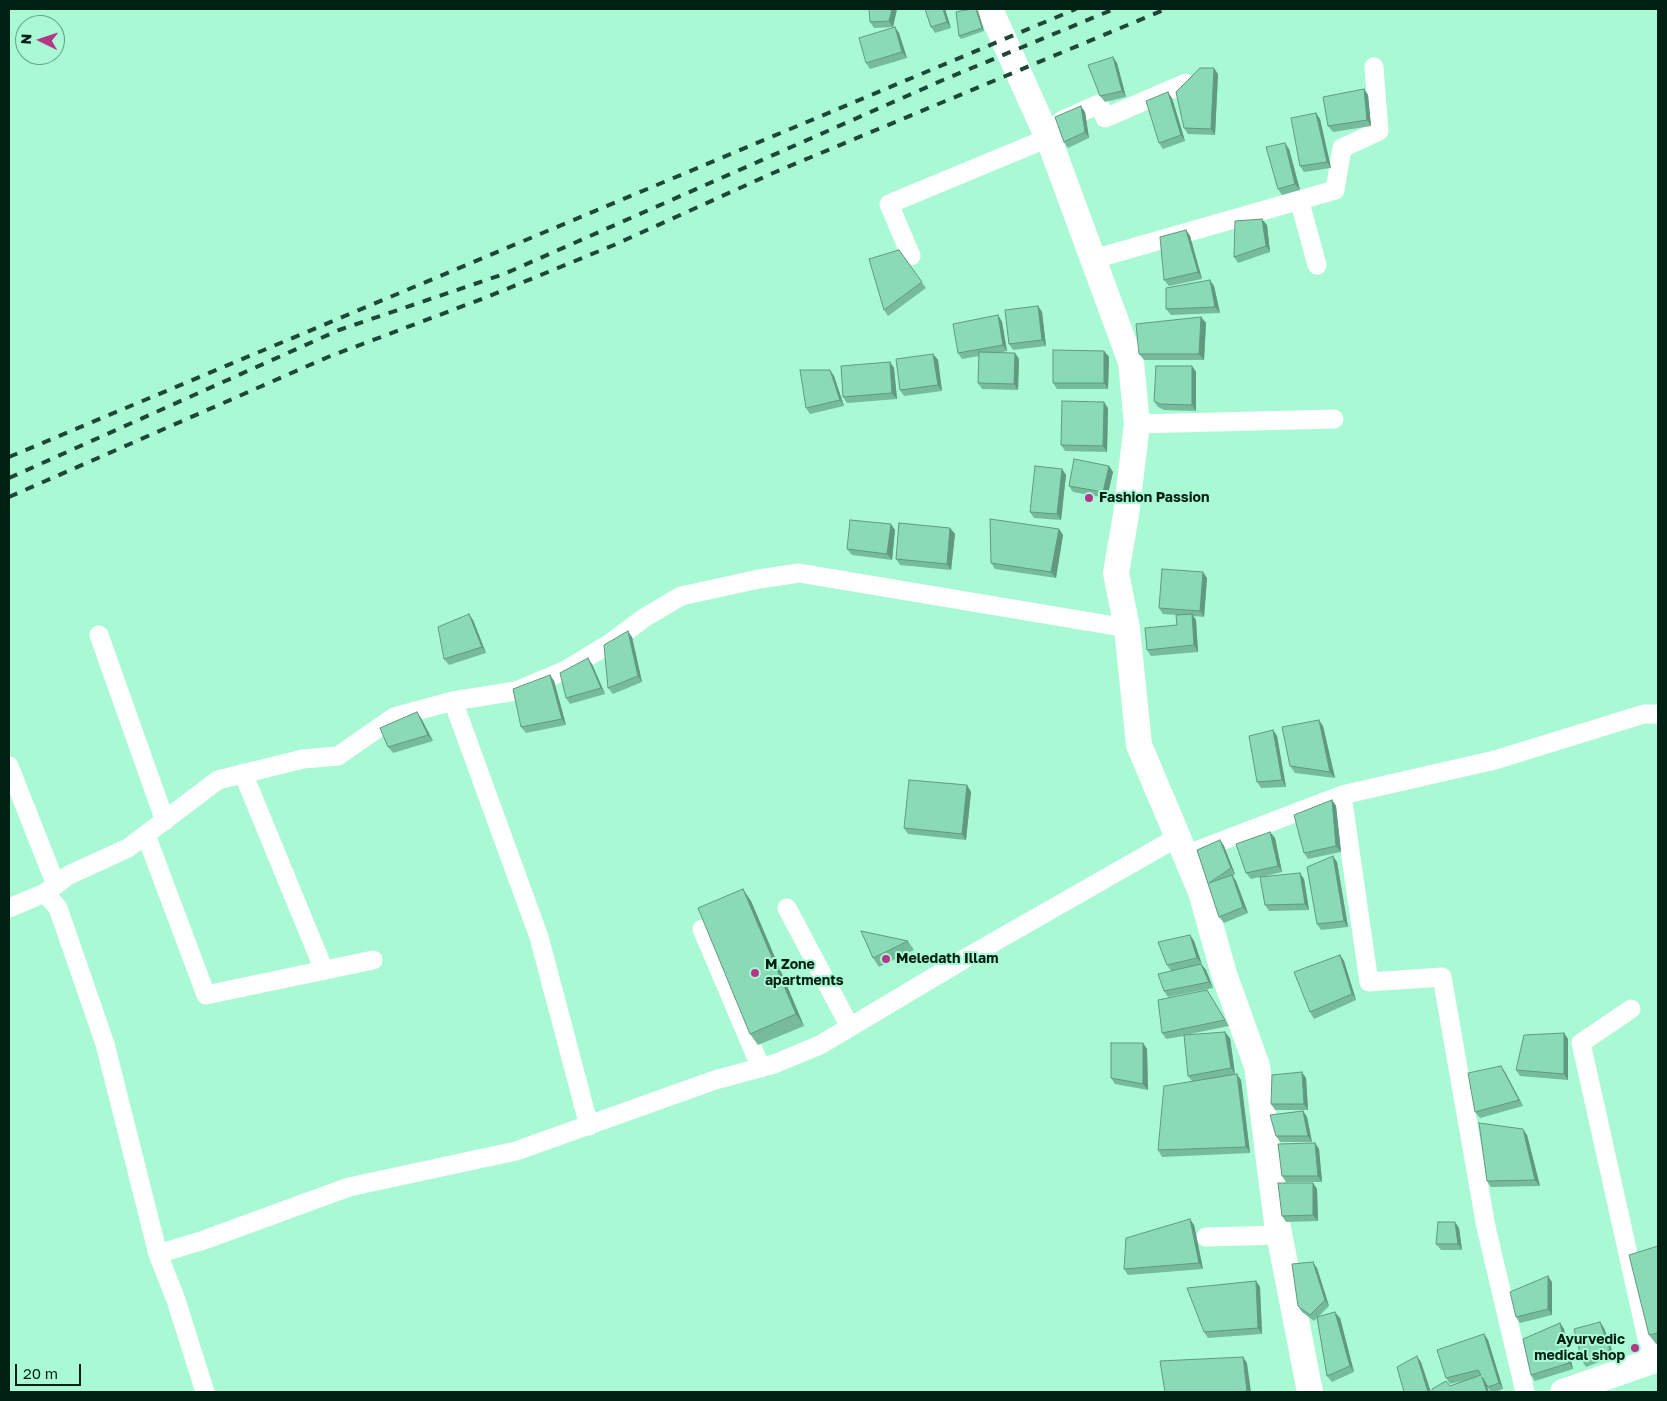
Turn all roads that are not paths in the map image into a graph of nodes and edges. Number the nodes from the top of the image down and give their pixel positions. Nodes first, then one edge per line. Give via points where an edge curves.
1 (990, 9) edge
2 (1374, 67) dead end
3 (1186, 84) edge
4 (1046, 134) junction
5 (1298, 200) junction
6 (912, 256) dead end
7 (1094, 259) junction
8 (1317, 265) dead end
9 (1334, 419) dead end
10 (1137, 424) junction
11 (1127, 628) junction
12 (99, 635) dead end
13 (453, 701) junction
14 (1658, 714) edge
15 (9, 766) edge
16 (243, 773) junction
17 (1342, 795) junction
18 (165, 821) junction
19 (146, 835) junction
20 (1181, 846) junction
21 (51, 889) junction
22 (9, 908) edge
23 (787, 908) dead end
24 (702, 929) edge
25 (373, 960) dead end
26 (324, 970) junction
27 (1630, 1009) dead end
28 (850, 1027) junction
29 (761, 1068) junction
30 (589, 1126) junction
31 (1280, 1234) junction
32 (1206, 1237) dead end
33 (158, 1254) junction
34 (1655, 1360) edge
35 (205, 1392) edge
36 (1310, 1392) edge
37 (1525, 1392) edge
38 (1563, 1392) edge

1 - 4 main road
2 - 5 street via 1379,131 1342,148 1335,190
3 - 4 street via 1105,118 1099,104
4 - 6 street via 889,204
4 - 7 main road
5 - 7 street
5 - 8 street
7 - 10 main road via 1131,362
9 - 10 street
10 - 11 main road via 1116,573
11 - 13 street via 800,573 681,596 566,670 516,691
11 - 20 main road via 1139,745
12 - 18 street
13 - 16 street via 394,717 338,756 303,759
13 - 30 street via 539,937
14 - 17 street via 1644,714 1495,760
15 - 21 street
16 - 18 street via 218,780
16 - 26 street
17 - 20 street
17 - 37 street via 1369,982 1442,977 1486,1227
18 - 19 street
19 - 21 street via 128,848 69,875
19 - 26 street via 206,996
20 - 28 street
20 - 31 main road via 1201,892 1224,974 1257,1066
21 - 22 street
21 - 33 street via 102,1036
23 - 28 street
24 - 29 street
25 - 26 street
27 - 34 street via 1581,1043
28 - 29 street via 820,1045
29 - 30 street via 715,1080
30 - 33 street via 496,1157 350,1187
31 - 32 street
31 - 36 main road
33 - 35 street
34 - 38 main road

